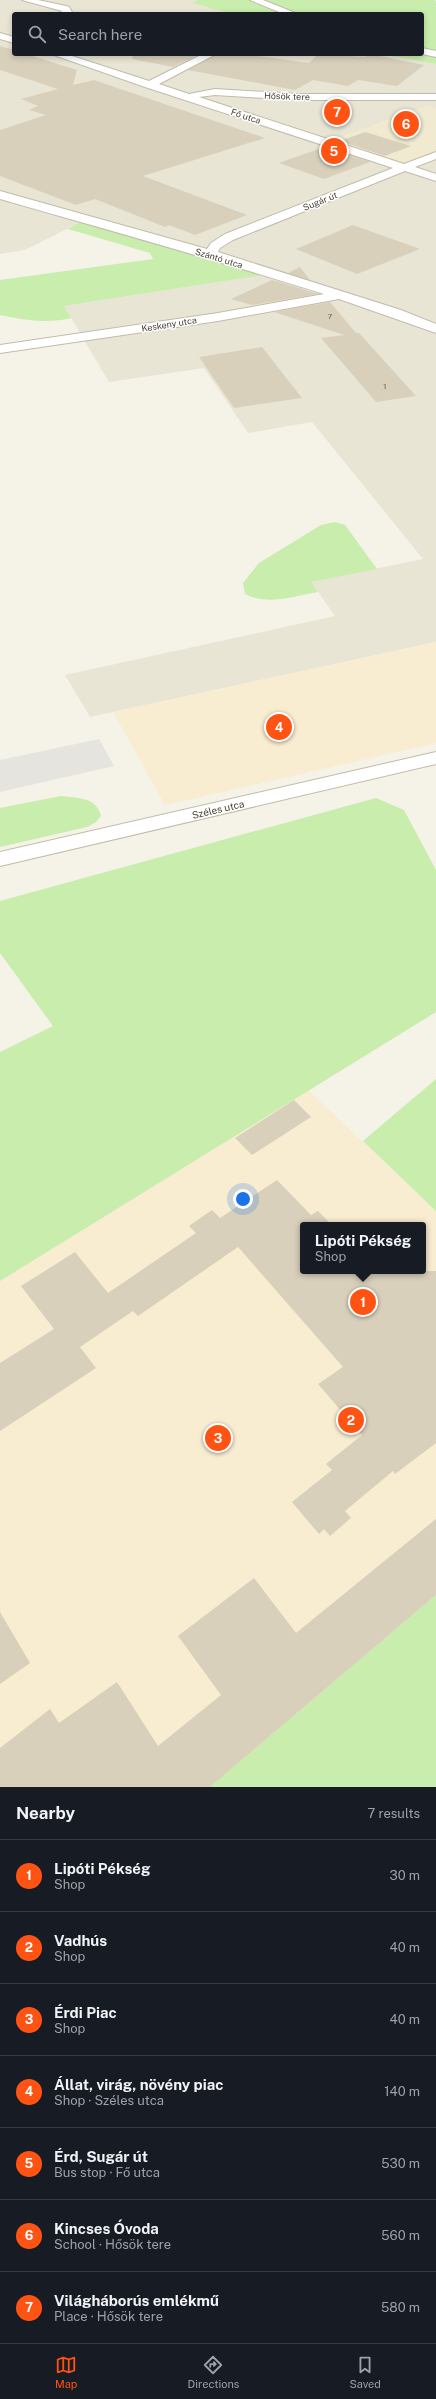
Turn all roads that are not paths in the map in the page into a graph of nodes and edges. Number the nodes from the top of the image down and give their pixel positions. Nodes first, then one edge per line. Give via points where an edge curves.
1 (26, 0) edge
2 (254, 0) edge
3 (67, 12) edge
4 (287, 12) edge
5 (12, 29) edge
6 (0, 32) edge
7 (0, 36) edge
8 (12, 39) edge
9 (424, 51) edge
10 (436, 54) edge
11 (66, 56) edge
12 (207, 56) edge
13 (149, 85) junction
14 (186, 97) junction
15 (436, 97) edge
16 (436, 155) edge
17 (404, 167) junction
18 (436, 178) edge
19 (0, 194) edge
20 (211, 254) junction
21 (338, 296) junction
22 (436, 329) edge
23 (0, 349) edge
24 (436, 758) edge
25 (0, 859) edge

1 - 3 street
2 - 4 street
5 - 6 street
7 - 8 street
9 - 10 street
11 - 13 street, Fő utca
12 - 13 street
13 - 14 street, Fő utca
14 - 15 street, Hősök tere via 220,92 299,97
14 - 17 street, Fő utca
16 - 17 street, Sugár út
17 - 18 street, Fő utca
17 - 20 street, Sugár út via 229,237 214,246
19 - 20 street, Szántó utca via 151,240
20 - 21 street, Szántó utca
21 - 22 street, Szántó utca via 396,313
21 - 23 street, Keskeny utca via 218,317
24 - 25 street, Széles utca

